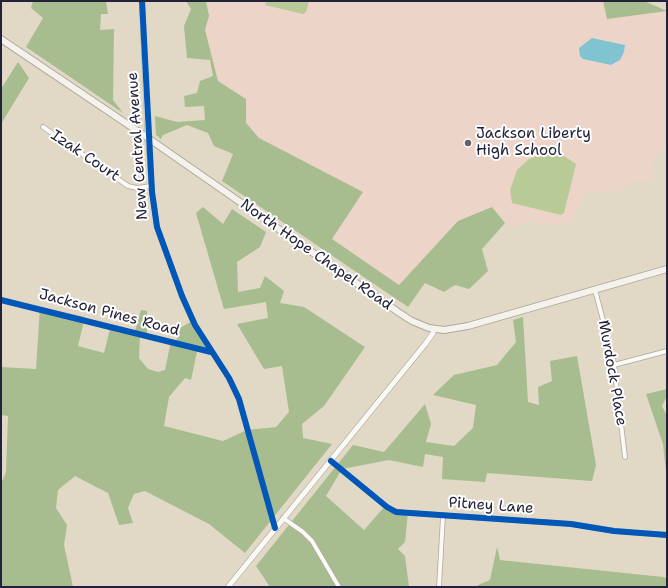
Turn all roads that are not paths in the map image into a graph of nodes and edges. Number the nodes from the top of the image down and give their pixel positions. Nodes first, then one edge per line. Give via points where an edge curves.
1 (142, 1) edge
2 (1, 39) edge
3 (43, 127) dead end
4 (148, 138) junction
5 (151, 186) junction
6 (667, 269) edge
7 (595, 290) junction
8 (1, 300) edge
9 (434, 331) junction
10 (667, 351) edge
11 (211, 352) junction
12 (614, 365) junction
13 (625, 457) dead end
14 (331, 461) junction
15 (443, 516) junction
16 (283, 518) junction
17 (276, 528) junction
18 (667, 534) edge
19 (228, 587) edge
20 (338, 587) edge
21 (439, 587) edge

1 - 4 street, New Central Avenue
2 - 4 main road, North Hope Chapel Road
3 - 5 street, Izak Court via 128,186
4 - 5 street, New Central Avenue
4 - 9 main road, North Hope Chapel Road via 398,312
5 - 11 street, New Central Avenue via 162,243 185,303
6 - 7 main road, North Hope Chapel Road
7 - 9 main road, North Hope Chapel Road via 468,326
7 - 12 street, Murdock Place
8 - 11 street, Jackson Pines Road
9 - 14 street
10 - 12 street
11 - 17 street, New Central Avenue via 229,378 239,399
12 - 13 street, Murdock Place
14 - 15 street, Pitney Lane via 391,510
14 - 16 street
15 - 18 street, Pitney Lane via 571,524 614,531
15 - 21 street
16 - 17 street
16 - 20 street via 312,541
17 - 19 street

